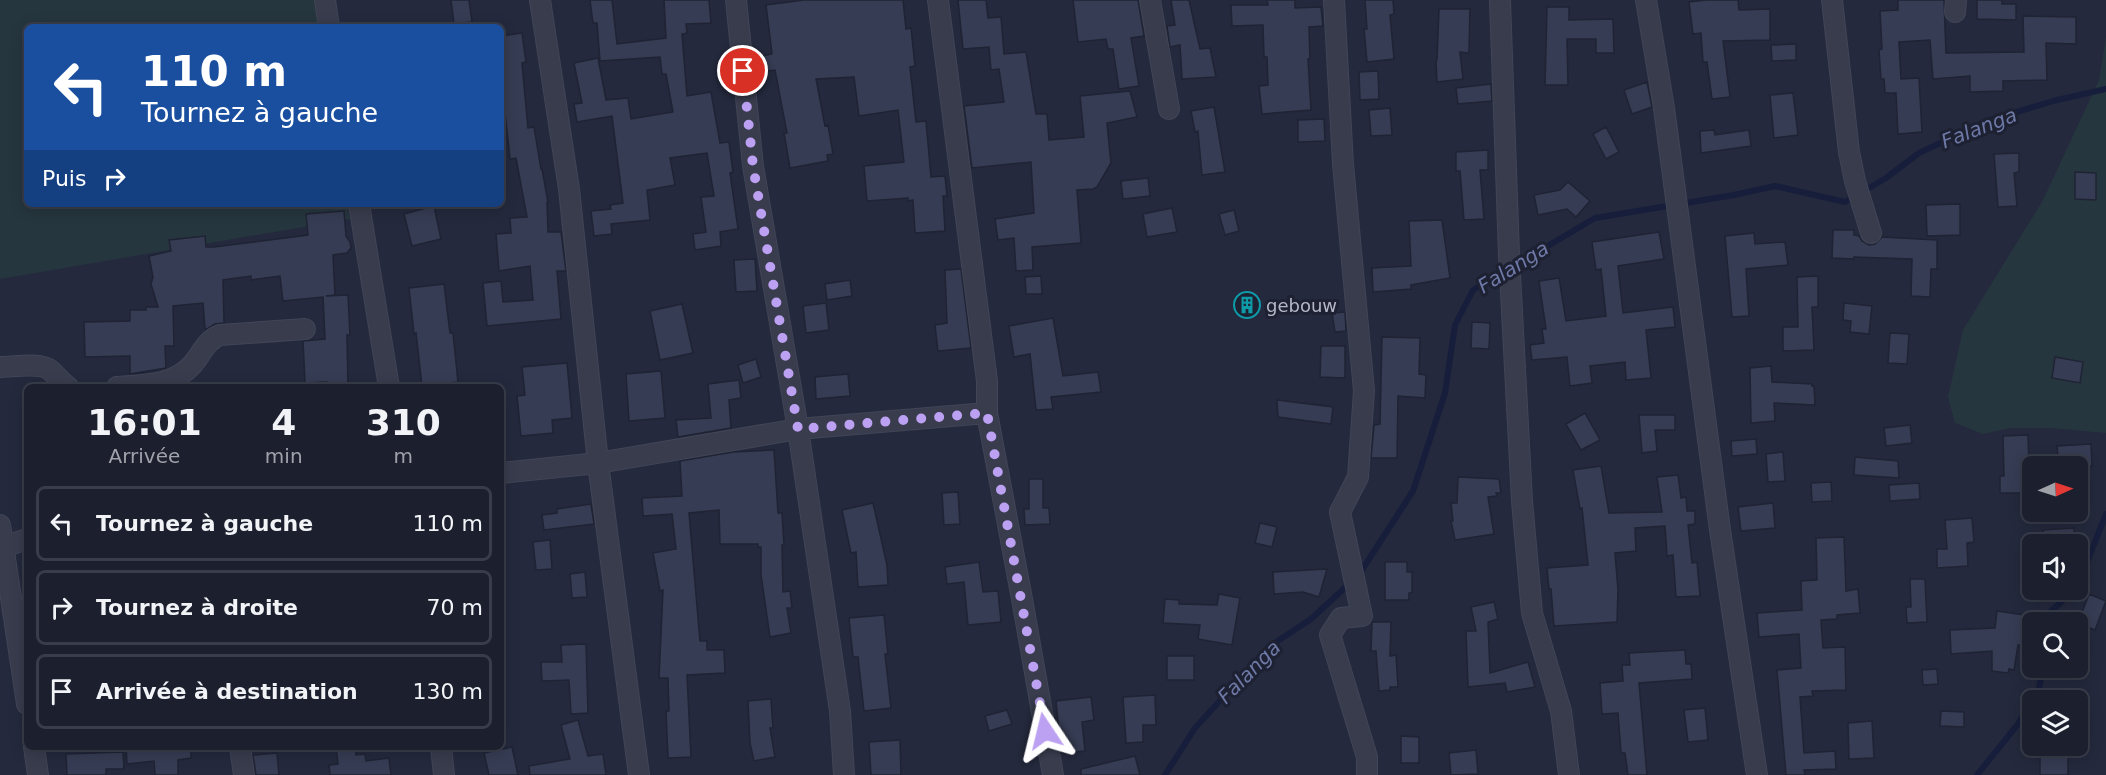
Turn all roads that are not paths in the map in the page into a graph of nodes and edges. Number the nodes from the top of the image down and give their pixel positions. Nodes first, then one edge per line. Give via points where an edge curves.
1 (325, 0) edge
2 (540, 0) edge
3 (736, 0) edge
4 (938, 0) edge
5 (1150, 0) edge
6 (1334, 0) edge
7 (1500, 0) edge
8 (1646, 0) edge
9 (1832, 0) edge
10 (329, 24) edge
11 (1169, 109) dead end
12 (359, 207) edge
13 (1871, 233) dead end
14 (305, 329) dead end
15 (0, 367) edge
16 (64, 384) edge
17 (156, 384) edge
18 (389, 384) edge
19 (987, 413) junction
20 (798, 429) junction
21 (598, 464) junction
22 (504, 473) edge
23 (0, 525) edge
24 (24, 540) edge
25 (2, 548) edge
26 (24, 685) edge
27 (34, 750) edge
28 (240, 750) edge
29 (441, 750) edge
30 (38, 775) edge
31 (244, 775) edge
32 (444, 775) edge
33 (639, 775) edge
34 (844, 775) edge
35 (1053, 775) edge
36 (1367, 775) edge
37 (1569, 775) edge
38 (1757, 775) edge

1 - 10 street
2 - 21 street via 569,189
3 - 20 street via 753,166
4 - 19 street via 987,381
5 - 11 street
6 - 36 street via 1343,164 1364,391 1359,477 1340,513 1362,616 1341,618 1330,635 1367,757
7 - 37 street via 1522,501 1532,613 1561,711
8 - 38 street
9 - 13 street via 1850,152
12 - 18 street
14 - 17 street via 209,339 180,377
15 - 16 street via 48,368
19 - 20 street
19 - 35 street
20 - 21 street
20 - 34 street via 840,711
21 - 22 street
21 - 33 street
23 - 25 street
24 - 25 street
25 - 26 street
27 - 30 street
28 - 31 street
29 - 32 street

